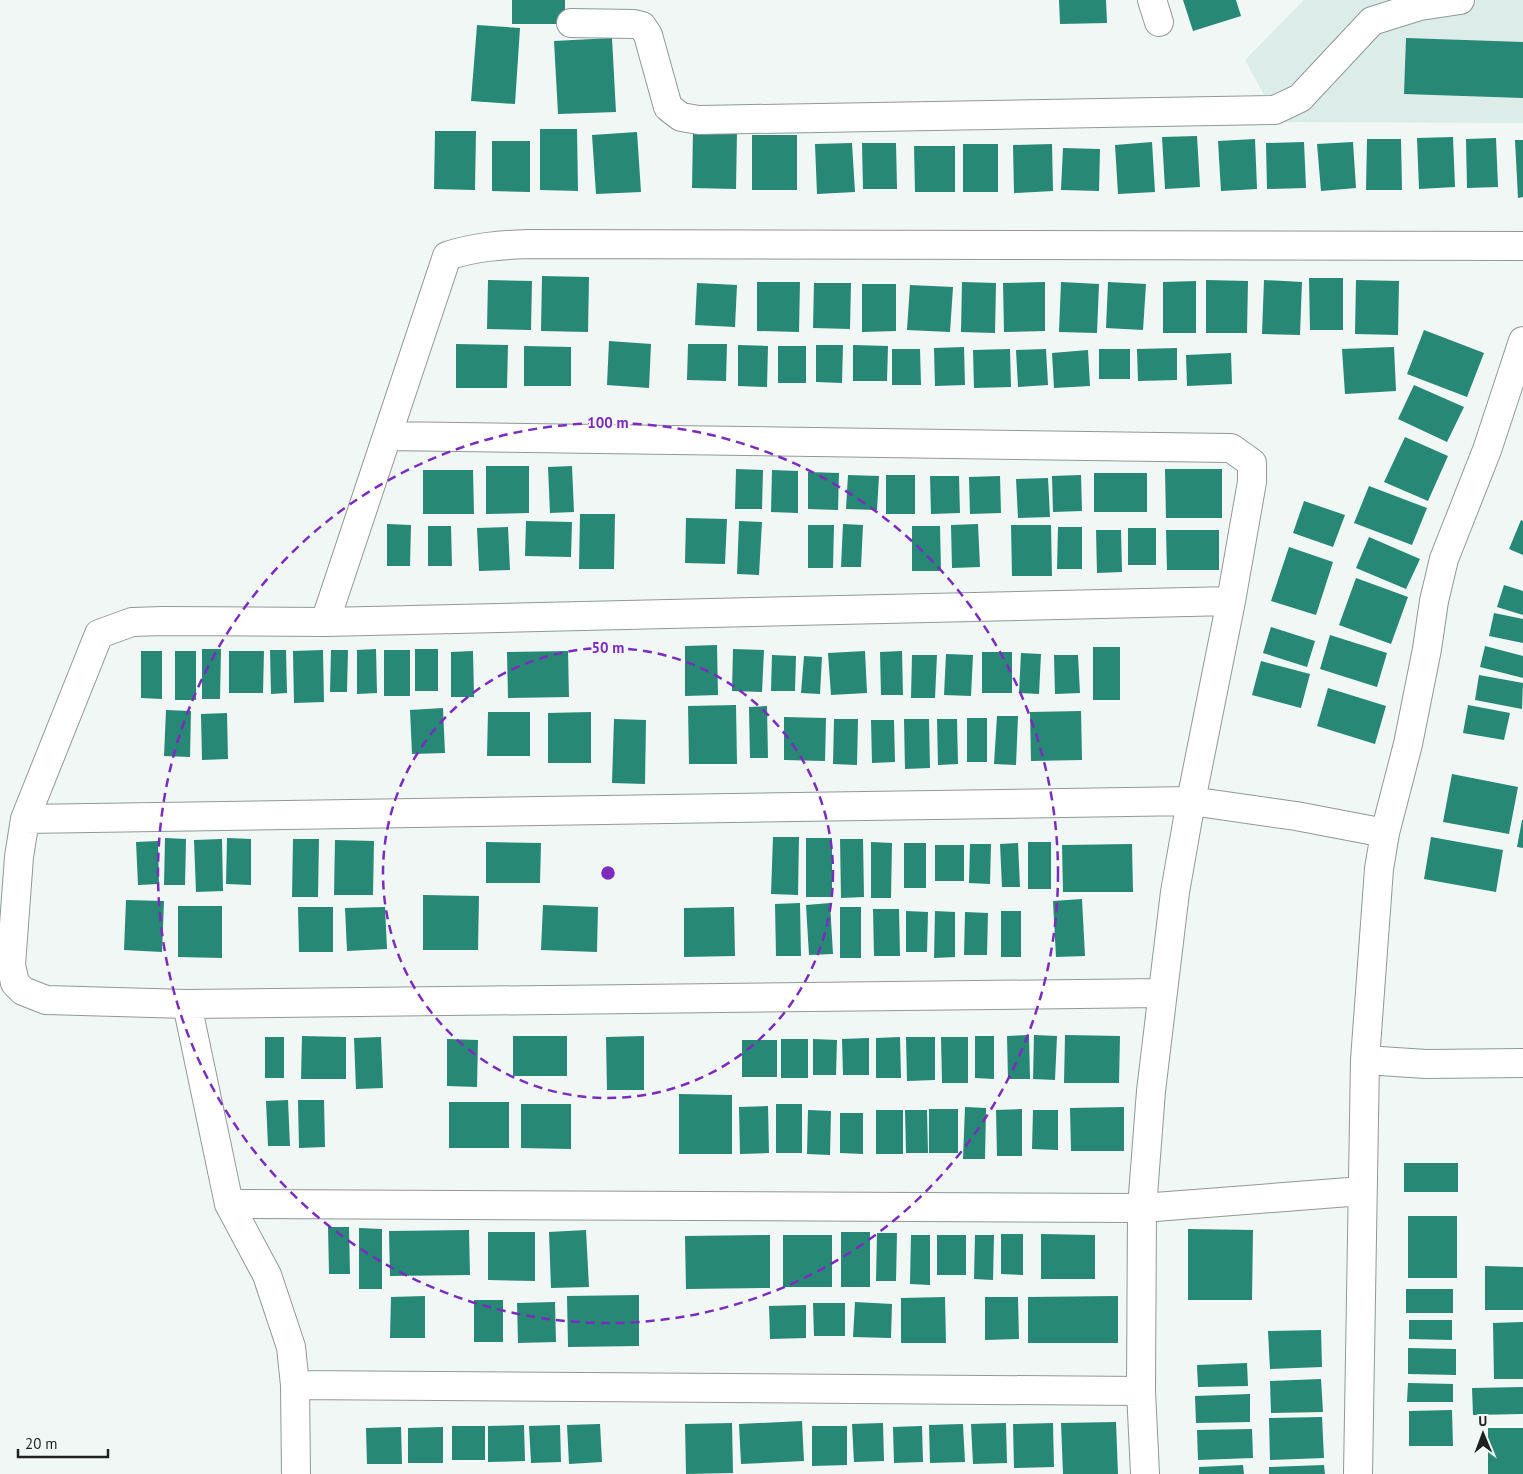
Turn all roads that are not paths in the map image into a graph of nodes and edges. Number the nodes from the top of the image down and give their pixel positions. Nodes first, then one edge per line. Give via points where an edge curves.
1 (1460, 0) edge
2 (571, 23) dead end
3 (1523, 246) edge
4 (1523, 341) edge
5 (387, 436) junction
6 (1231, 601) junction
7 (325, 622) junction
8 (1191, 801) junction
9 (24, 819) junction
10 (1385, 833) junction
11 (1162, 992) junction
12 (186, 1004) junction
13 (1365, 1060) junction
14 (1523, 1063) edge
15 (1362, 1191) junction
16 (229, 1204) junction
17 (1142, 1208) junction
18 (295, 1385) junction
19 (1141, 1391) junction
20 (296, 1474) edge
21 (1144, 1474) edge
22 (1358, 1474) edge

1 - 2 street via 1420,6 1372,21 1300,98 1276,110 699,120 681,117 668,106 648,35 642,26
3 - 5 street via 528,244 466,249 447,256
4 - 10 street via 1487,450 1444,559 1408,744
5 - 6 street via 1231,448 1252,462 1252,482
5 - 7 street
6 - 7 street
6 - 8 street
7 - 9 street via 132,622 100,634
8 - 9 street
8 - 10 street
8 - 11 street
9 - 12 street via 11,965 16,983 23,990 46,1000
10 - 13 street via 1379,869
11 - 12 street
11 - 17 street
12 - 16 street
13 - 14 street via 1426,1064
13 - 15 street
15 - 17 street
15 - 22 street
16 - 17 street
16 - 18 street via 267,1275 291,1347
17 - 19 street
18 - 19 street
18 - 20 street
19 - 21 street

